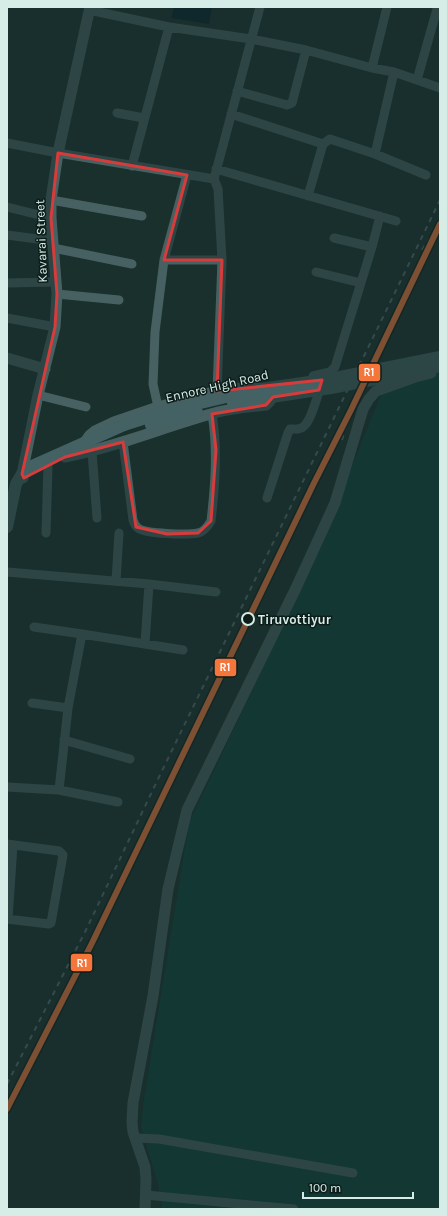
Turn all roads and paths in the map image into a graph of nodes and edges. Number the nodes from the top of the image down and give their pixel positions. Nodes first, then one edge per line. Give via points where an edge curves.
1 (260, 7) edge
2 (387, 7) edge
3 (90, 9) edge
4 (437, 9) dead end
5 (169, 27) junction
6 (251, 39) junction
7 (306, 50) junction
8 (372, 68) junction
9 (394, 72) junction
10 (418, 80) junction
11 (440, 88) edge
12 (237, 91) junction
13 (117, 113) dead end
14 (231, 114) junction
15 (144, 118) junction
16 (7, 143) edge
17 (323, 144) junction
18 (58, 153) junction
19 (375, 154) junction
20 (132, 166) junction
21 (216, 169) junction
22 (187, 175) junction
23 (426, 175) dead end
24 (214, 179) junction
25 (308, 196) junction
26 (51, 200) junction
27 (7, 207) edge
28 (142, 216) dead end
29 (380, 216) junction
30 (51, 218) junction
31 (396, 221) dead end
32 (7, 235) edge
33 (334, 238) dead end
34 (53, 244) junction
35 (372, 247) junction
36 (164, 260) junction
37 (222, 260) junction
38 (132, 264) dead end
39 (316, 272) dead end
40 (56, 282) junction
41 (7, 283) edge
42 (361, 283) junction
43 (57, 294) junction
44 (119, 300) dead end
45 (7, 318) edge
46 (55, 327) junction
47 (440, 357) edge
48 (7, 358) edge
49 (440, 366) edge
50 (45, 369) junction
51 (440, 371) edge
52 (324, 374) junction
53 (269, 384) junction
54 (217, 391) junction
55 (38, 395) junction
56 (86, 407) dead end
57 (158, 407) junction
58 (212, 414) junction
59 (124, 433) junction
60 (89, 447) junction
61 (65, 457) junction
62 (48, 465) junction
63 (21, 479) junction
64 (267, 498) dead end
65 (97, 518) dead end
66 (7, 527) edge
67 (46, 533) dead end
68 (119, 533) dead end
69 (7, 572) edge
70 (116, 581) junction
71 (149, 584) junction
72 (216, 592) dead end
73 (34, 628) dead end
74 (82, 634) junction
75 (145, 644) junction
76 (182, 650) dead end
77 (32, 703) dead end
78 (68, 708) junction
79 (64, 740) junction
80 (130, 760) dead end
81 (7, 787) edge
82 (59, 790) junction
83 (118, 802) dead end
84 (10, 845) edge
85 (7, 919) edge
86 (136, 1138) junction
87 (353, 1172) dead end
88 (146, 1195) junction
89 (145, 1209) edge
90 (294, 1209) edge

1 - 6 street
2 - 8 street
3 - 5 street
3 - 18 street, Kavarai Street
4 - 10 street
5 - 6 street
5 - 15 street
6 - 7 street
6 - 12 street
7 - 8 street
7 - 12 street via 292,103 287,105
8 - 9 street
9 - 10 street
9 - 19 street
10 - 11 street
12 - 14 street
13 - 15 street
14 - 17 street
14 - 21 street
15 - 20 street
16 - 18 street
17 - 19 street via 330,139
17 - 25 street
18 - 20 street
18 - 26 street, Kavarai Street
19 - 23 street
20 - 22 street
21 - 24 street
21 - 25 street
22 - 24 street
22 - 36 street
24 - 37 street via 218,189
25 - 29 street
26 - 28 street
26 - 30 street, Kavarai Street
27 - 30 street
29 - 31 street
29 - 35 street
30 - 34 street, Kavarai Street
32 - 34 street
33 - 35 street
34 - 38 street
34 - 40 street, Kavarai Street
35 - 42 street
36 - 37 street
36 - 57 street via 155,332 153,384
37 - 54 street
39 - 42 street
40 - 41 street
40 - 43 street, Kavarai Street
42 - 52 street via 335,367
43 - 44 street
43 - 46 street, Kavarai Street
45 - 46 street
46 - 50 street, Kavarai Street
47 - 59 main road, Ennore High Road, bridge via 330,379 261,389 171,410
48 - 50 street
49 - 59 main road, Ennore High Road, bridge via 331,388 222,405
50 - 55 street, Kavarai Street
51 - 86 street via 376,391 369,399 359,420 335,503 187,810 168,888 153,996 133,1103 132,1122
52 - 53 street
52 - 64 street via 308,422 303,428 290,429 288,433
53 - 54 street
53 - 58 street via 270,401 266,405
54 - 57 street
55 - 56 street
55 - 63 street, Kavarai Street
57 - 60 street via 95,431 90,435
58 - 59 street
58 - 59 street via 216,450 212,520 206,529 198,533 167,534 143,531 136,527 133,520
59 - 60 main road, Ennore High Road
59 - 60 street
59 - 61 main road, Ennore High Road
60 - 61 street
60 - 63 main road, Ennore High Road via 32,466
60 - 65 street
61 - 62 main road, Ennore High Road
62 - 63 main road, Ennore High Road
62 - 67 street
63 - 66 main road
68 - 70 street
69 - 70 street
70 - 71 street
71 - 72 street
71 - 75 street
73 - 74 street
74 - 75 street
74 - 78 street
75 - 76 street
77 - 78 street
78 - 79 street
79 - 80 street
79 - 82 street
81 - 82 street
82 - 83 street
84 - 85 street
84 - 85 street via 59,851 63,855 51,923
86 - 87 street via 159,1139
86 - 88 street via 145,1167
88 - 89 street
88 - 90 street

